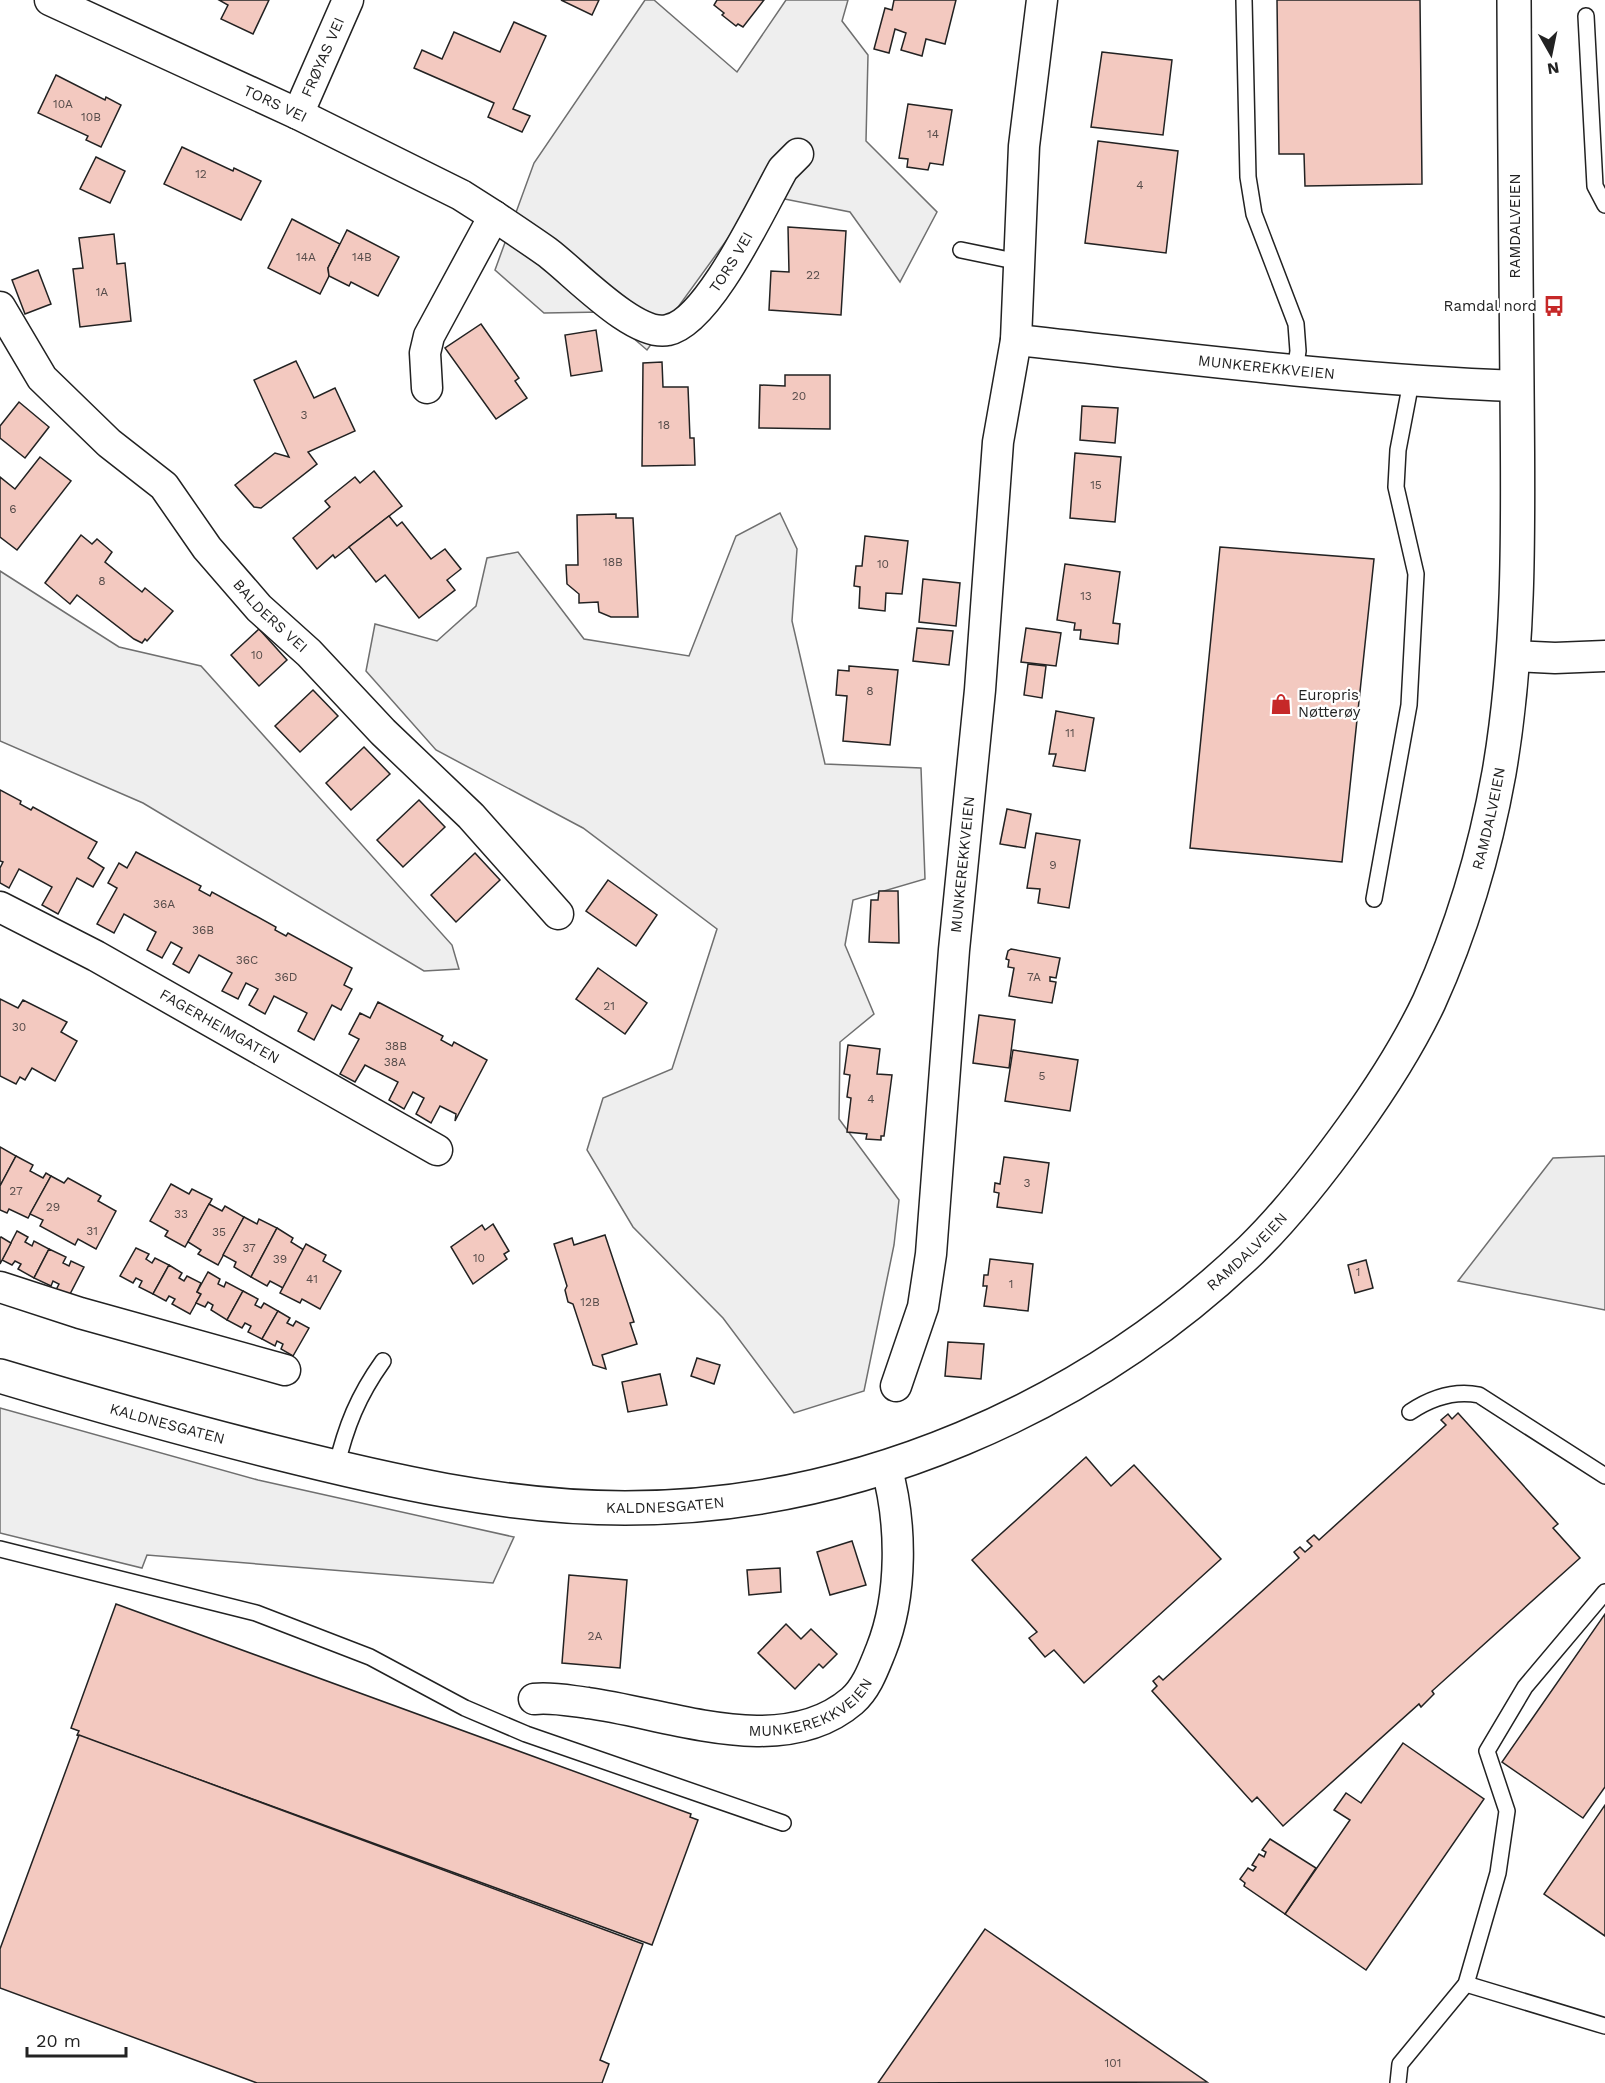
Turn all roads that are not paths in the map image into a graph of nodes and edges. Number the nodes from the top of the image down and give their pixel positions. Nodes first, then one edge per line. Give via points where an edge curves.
1 (50, 0) edge
2 (348, 0) edge
3 (1042, 0) edge
4 (1244, 0) edge
5 (1514, 0) edge
6 (1586, 16) dead end
7 (298, 114) junction
8 (798, 154) dead end
9 (1605, 205) edge
10 (494, 216) junction
11 (962, 250) dead end
12 (1019, 262) junction
13 (0, 307) edge
14 (1016, 340) junction
15 (1295, 371) junction
16 (1411, 382) junction
17 (1517, 386) junction
18 (427, 388) dead end
19 (1514, 656) junction
20 (1605, 656) edge
21 (1374, 900) dead end
22 (0, 907) edge
23 (558, 914) dead end
24 (436, 1150) dead end
25 (0, 1287) edge
26 (383, 1361) dead end
27 (285, 1370) dead end
28 (0, 1376) edge
29 (896, 1386) dead end
30 (1410, 1412) dead end
31 (987, 1428) joint
32 (885, 1466) junction
33 (336, 1468) junction
34 (1605, 1476) edge
35 (0, 1549) edge
36 (1605, 1592) edge
37 (534, 1700) dead end
38 (783, 1823) dead end
39 (1466, 1984) junction
40 (1605, 2026) edge
41 (1398, 2083) edge

1 - 7 street, TORS VEI
2 - 7 street, FRØYAS VEI
3 - 12 street, MUNKEREKKVEIEN via 1024,146
4 - 15 lane via 1248,177 1254,214 1296,324
5 - 17 main road, RAMDALVEIEN
6 - 9 lane via 1595,186
7 - 10 street, TORS VEI via 461,195
8 - 10 street, TORS VEI via 783,169 711,297 694,317 667,331 631,320
10 - 18 street via 429,336 425,353
11 - 12 lane
12 - 14 street, MUNKEREKKVEIEN
13 - 23 street, BALDERS VEI via 42,378 109,443 164,486 207,548 259,608 471,816
14 - 15 street, MUNKEREKKVEIEN
14 - 29 street, MUNKEREKKVEIEN via 998,442 930,1254 923,1307
15 - 16 street, MUNKEREKKVEIEN
16 - 17 street, MUNKEREKKVEIEN
16 - 21 lane via 1398,450 1396,487 1416,574 1409,705
17 - 19 main road, RAMDALVEIEN
19 - 20 street
19 - 31 main road, RAMDALVEIEN via 1498,778 1469,897 1426,1008 1379,1091 1318,1176 1254,1247 1191,1303 1080,1380
22 - 24 street, FAGERHEIMGATEN via 96,957
25 - 27 street
26 - 33 lane via 362,1390
28 - 33 main road, KALDNESGATEN via 136,1417
30 - 34 lane via 1448,1395 1479,1395
31 - 32 main road, KALDNESGATEN
32 - 33 main road, KALDNESGATEN via 772,1494 626,1508 499,1499
32 - 37 street, MUNKEREKKVEIEN via 898,1523 889,1631 869,1679 854,1700 829,1717 802,1728 770,1733 615,1707 548,1698
35 - 38 lane via 256,1613 370,1657 465,1708 526,1734
36 - 39 lane via 1525,1687 1487,1751 1507,1811 1498,1873
39 - 40 lane
39 - 41 lane via 1400,2064

